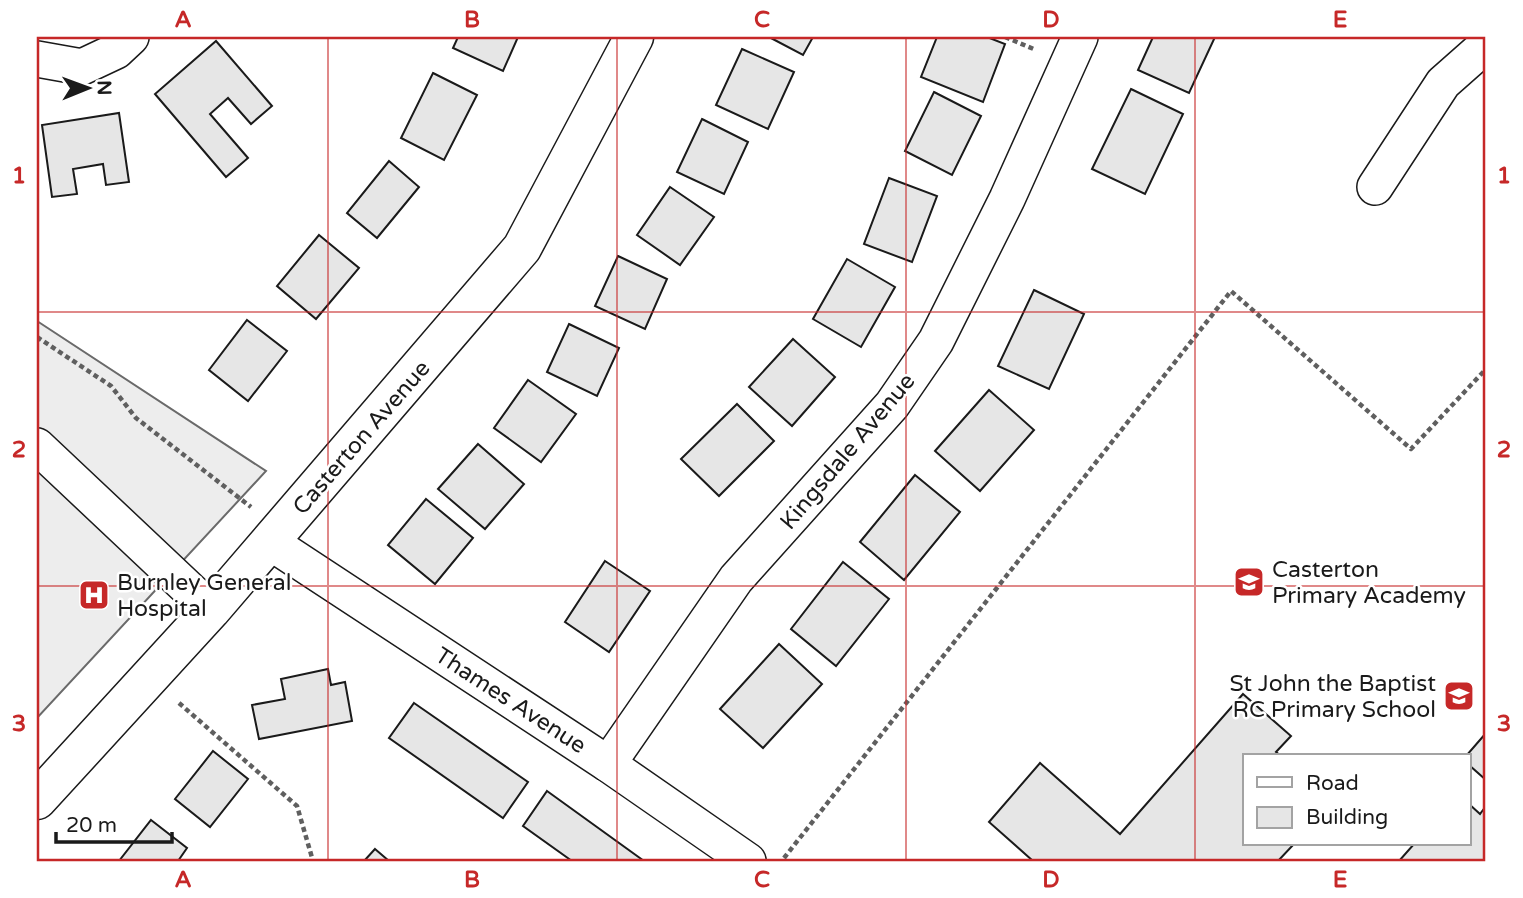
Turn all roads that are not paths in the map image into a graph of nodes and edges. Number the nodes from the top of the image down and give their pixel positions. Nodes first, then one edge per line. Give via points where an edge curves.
1 (131, 37) edge
2 (634, 37) edge
3 (1080, 37) edge
4 (1486, 45) edge
5 (37, 59) edge
6 (1375, 187) dead end
7 (38, 451) edge
8 (276, 536) junction
9 (212, 610) junction
10 (608, 764) junction
11 (37, 800) edge
12 (748, 861) edge

1 - 5 street via 116,51 82,67
2 - 8 highway, Casterton Avenue via 522,248
3 - 10 street, Kingsdale Avenue via 936,341 892,405 736,579
4 - 6 street via 1443,83
7 - 9 street
8 - 9 highway, Casterton Avenue
8 - 10 street, Thames Avenue
9 - 11 highway, Casterton Avenue
10 - 12 street, Thames Avenue

